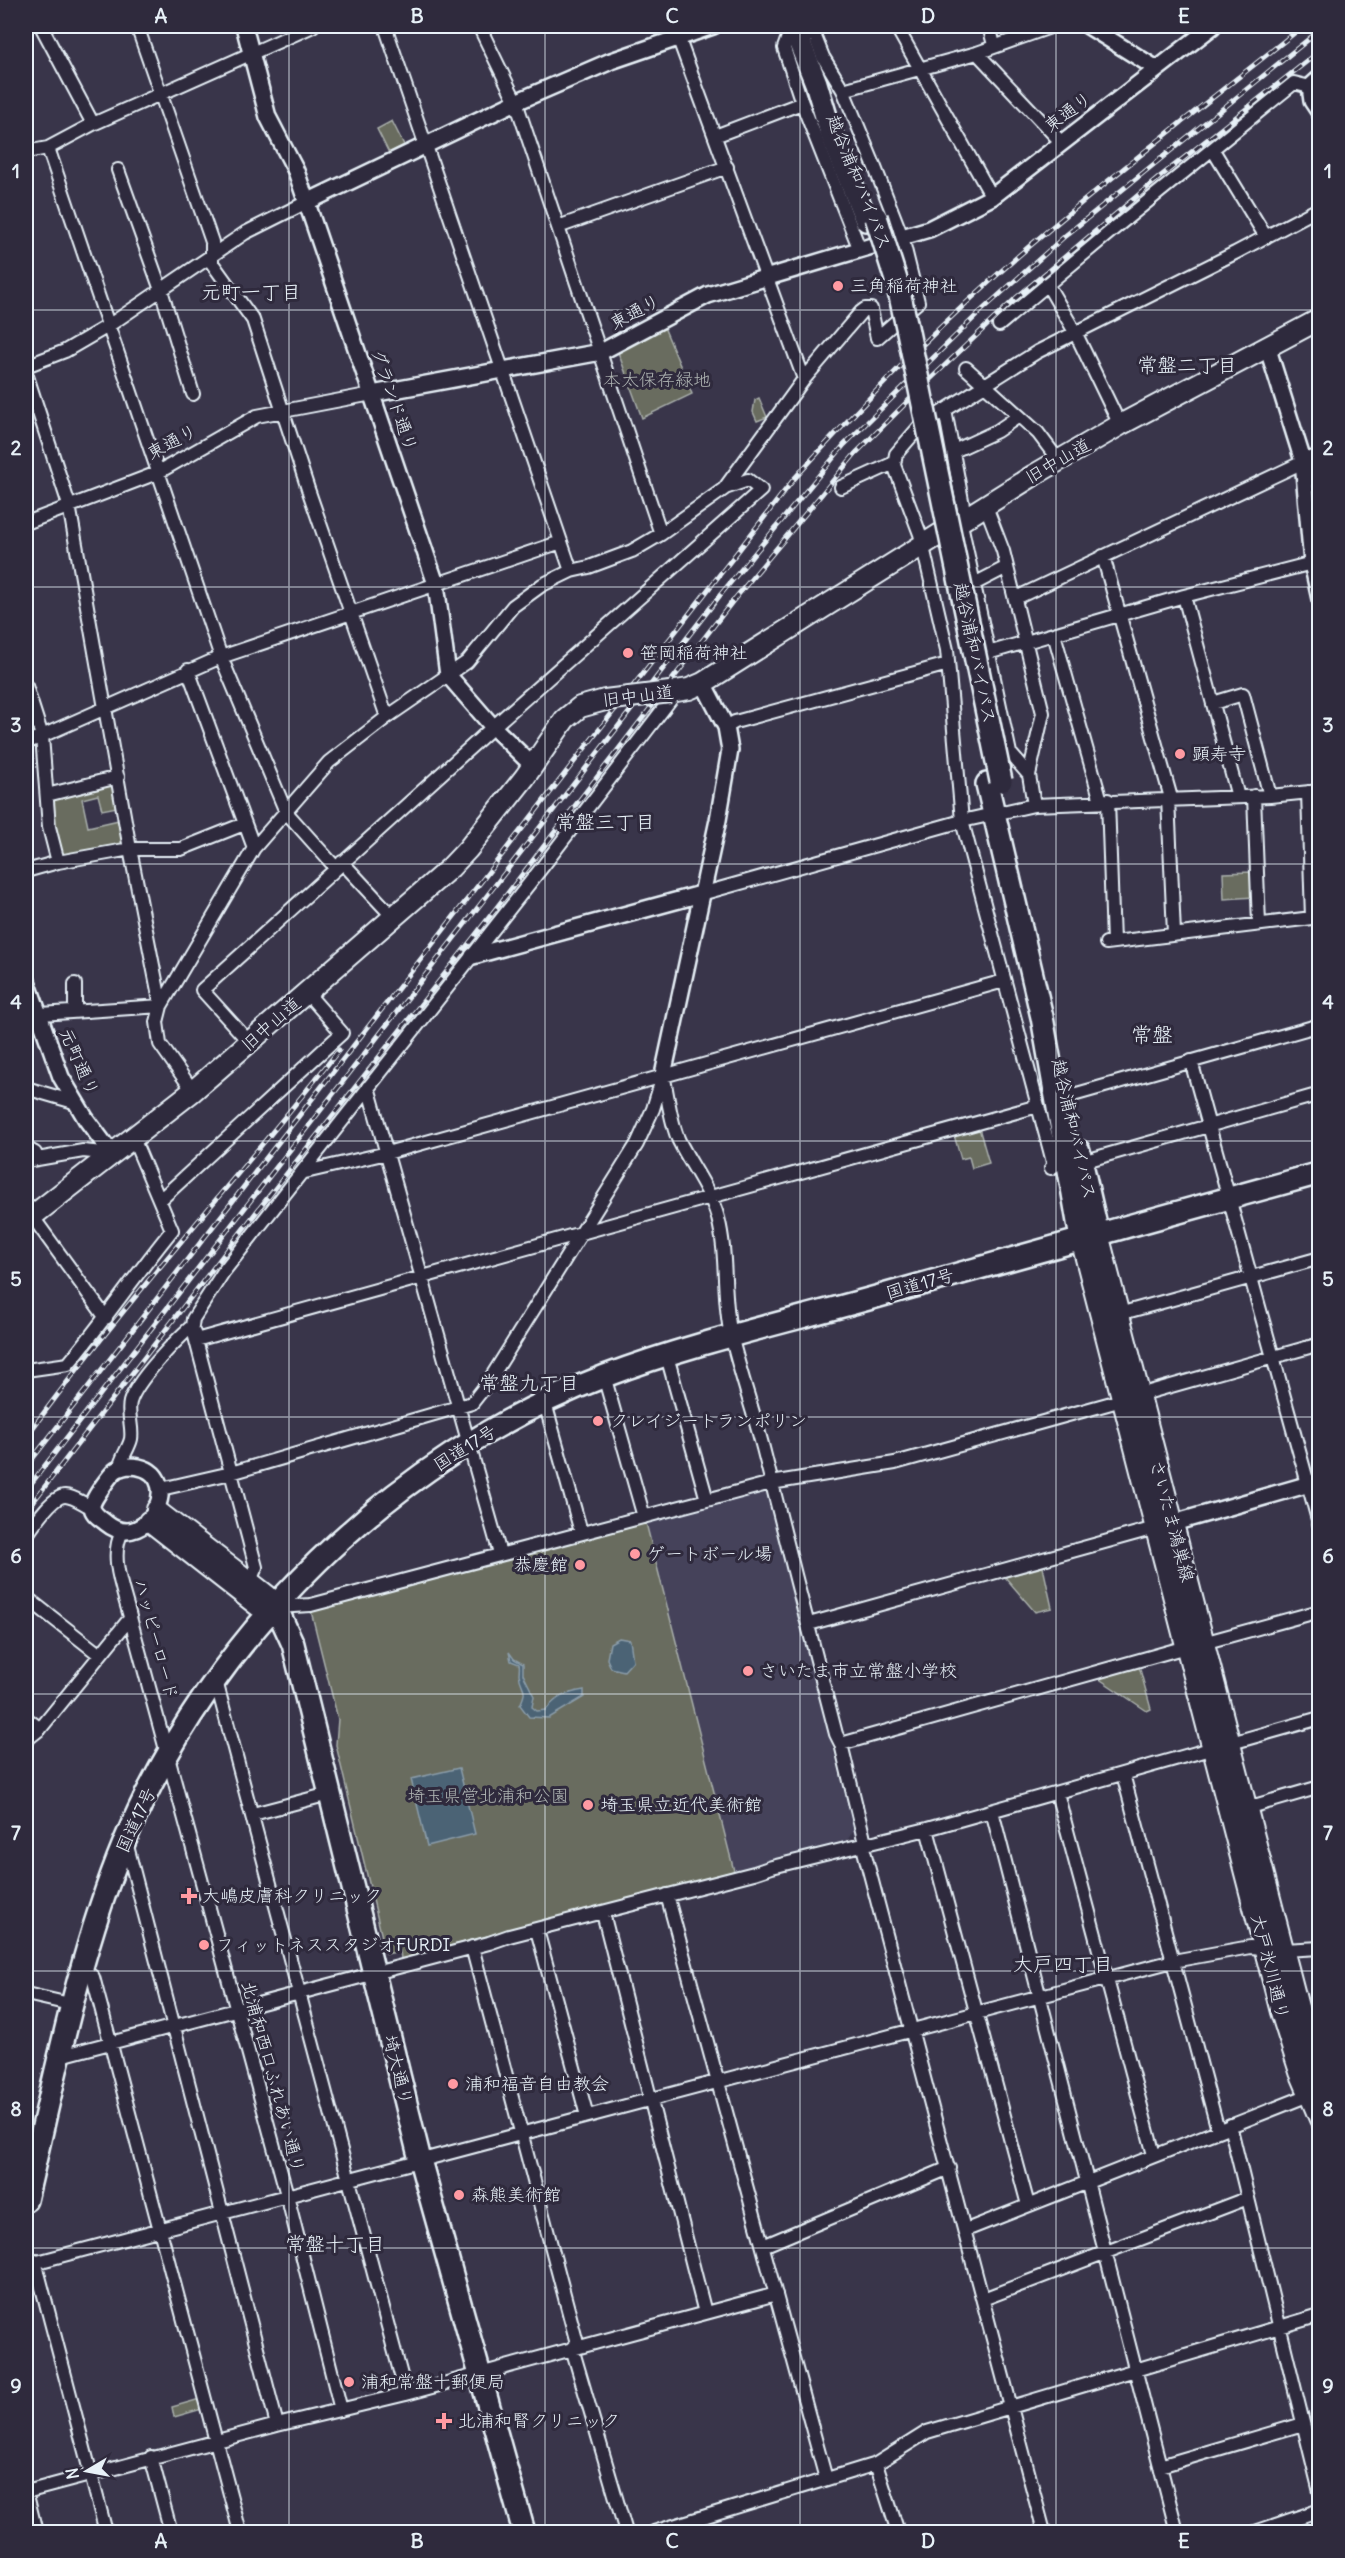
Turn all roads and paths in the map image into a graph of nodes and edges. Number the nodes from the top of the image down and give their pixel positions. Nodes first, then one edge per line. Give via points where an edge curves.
1 (41, 26) edge
2 (137, 26) edge
3 (244, 26) edge
4 (313, 26) edge
5 (385, 26) edge
6 (479, 26) edge
7 (713, 26) edge
8 (896, 26) edge
9 (989, 26) edge
10 (1053, 26) edge
11 (1088, 26) edge
12 (1213, 26) edge
13 (676, 32) edge
14 (795, 32) edge
15 (994, 45) junction
16 (251, 52) junction
17 (977, 53) junction
18 (918, 69) junction
19 (1157, 69) junction
20 (1315, 82) edge
21 (843, 90) junction
22 (160, 94) junction
23 (516, 102) junction
24 (802, 102) junction
25 (1320, 114) edge
26 (93, 124) junction
27 (716, 136) junction
28 (1061, 142) junction
29 (424, 147) junction
30 (48, 148) junction
31 (1213, 150) junction
32 (26, 152) edge
33 (727, 167) junction
34 (118, 170) dead end
35 (992, 197) junction
36 (307, 202) junction
37 (1320, 208) edge
38 (558, 227) junction
39 (902, 237) junction
40 (1266, 237) junction
41 (860, 250) junction
42 (212, 255) junction
43 (766, 277) junction
44 (1047, 284) junction
45 (161, 290) junction
46 (1320, 319) edge
47 (999, 325) dead end
48 (108, 326) junction
49 (1075, 332) junction
50 (1267, 346) junction
51 (601, 352) junction
52 (26, 366) edge
53 (966, 368) dead end
54 (501, 371) junction
55 (26, 373) edge
56 (804, 379) junction
57 (985, 386) junction
58 (193, 394) dead end
59 (372, 394) junction
60 (945, 410) junction
61 (282, 411) junction
62 (1019, 416) junction
63 (1120, 425) junction
64 (954, 451) junction
65 (1320, 454) edge
66 (1059, 460) junction
67 (1303, 460) junction
68 (894, 463) junction
69 (157, 473) junction
70 (841, 487) dead end
71 (724, 489) junction
72 (985, 504) junction
73 (69, 505) junction
74 (963, 518) junction
75 (26, 523) edge
76 (661, 534) junction
77 (561, 542) junction
78 (922, 543) junction
79 (1103, 556) junction
80 (1316, 562) edge
81 (1007, 567) junction
82 (571, 571) junction
83 (974, 584) junction
84 (436, 585) junction
85 (1184, 596) junction
86 (1016, 598) junction
87 (1320, 599) edge
88 (351, 612) junction
89 (1118, 614) junction
90 (1054, 634) junction
91 (1026, 642) junction
92 (988, 652) junction
93 (221, 657) junction
94 (948, 664) junction
95 (188, 670) junction
96 (448, 675) junction
97 (703, 683) junction
98 (26, 686) edge
99 (673, 692) junction
100 (1213, 703) junction
101 (105, 708) junction
102 (387, 717) junction
103 (493, 727) junction
104 (726, 727) junction
105 (42, 736) junction
106 (26, 743) edge
107 (532, 766) junction
108 (1029, 775) junction
109 (118, 777) junction
110 (1314, 791) edge
111 (47, 795) junction
112 (1254, 796) junction
113 (1270, 796) junction
114 (1238, 797) junction
115 (1169, 798) junction
116 (1104, 801) junction
117 (1034, 805) junction
118 (1001, 811) junction
119 (286, 812) junction
120 (963, 821) junction
121 (244, 824) junction
122 (254, 848) junction
123 (130, 849) junction
124 (58, 862) junction
125 (339, 865) junction
126 (26, 871) edge
127 (701, 894) junction
128 (394, 918) junction
129 (1316, 918) edge
130 (1259, 924) junction
131 (1174, 934) junction
132 (473, 956) junction
133 (26, 978) edge
134 (1004, 981) junction
135 (75, 984) dead end
136 (307, 993) junction
137 (161, 1006) junction
138 (75, 1011) junction
139 (32, 1014) edge
140 (1320, 1025) edge
141 (250, 1043) junction
142 (1191, 1061) junction
143 (663, 1075) junction
144 (368, 1087) junction
145 (26, 1088) edge
146 (194, 1090) junction
147 (1320, 1094) edge
148 (1066, 1097) junction
149 (74, 1102) junction
150 (1038, 1106) junction
151 (1209, 1125) junction
152 (133, 1138) junction
153 (26, 1148) edge
154 (387, 1153) junction
155 (112, 1154) junction
156 (32, 1160) edge
157 (1082, 1162) junction
158 (1051, 1168) dead end
159 (301, 1173) junction
160 (1320, 1173) edge
161 (711, 1197) junction
162 (1229, 1198) junction
163 (160, 1200) junction
164 (29, 1218) edge
165 (583, 1232) junction
166 (1090, 1237) junction
167 (1320, 1258) edge
168 (422, 1277) junction
169 (1250, 1277) junction
170 (1119, 1314) junction
171 (106, 1318) junction
172 (192, 1326) junction
173 (732, 1337) junction
174 (196, 1340) junction
175 (1320, 1344) edge
176 (667, 1356) junction
177 (1272, 1358) junction
178 (26, 1370) edge
179 (604, 1376) junction
180 (1131, 1398) junction
181 (546, 1403) junction
182 (460, 1407) junction
183 (470, 1443) junction
184 (119, 1469) junction
185 (231, 1473) junction
186 (771, 1483) junction
187 (1314, 1483) edge
188 (161, 1489) junction
189 (707, 1500) junction
190 (91, 1507) junction
191 (152, 1515) junction
192 (644, 1517) junction
193 (1164, 1526) junction
194 (1320, 1527) edge
195 (122, 1532) junction
196 (581, 1532) junction
197 (26, 1536) edge
198 (500, 1554) junction
199 (250, 1581) junction
200 (26, 1597) edge
201 (276, 1607) junction
202 (1320, 1611) edge
203 (131, 1621) junction
204 (809, 1624) junction
205 (1195, 1645) junction
206 (100, 1655) junction
207 (216, 1681) junction
208 (26, 1718) edge
209 (1320, 1718) edge
210 (40, 1729) junction
211 (26, 1740) edge
212 (841, 1744) junction
213 (1222, 1747) junction
214 (168, 1755) junction
215 (1123, 1774) junction
216 (1320, 1787) edge
217 (1057, 1792) junction
218 (329, 1794) junction
219 (1238, 1810) junction
220 (993, 1811) junction
221 (253, 1814) junction
222 (927, 1829) junction
223 (125, 1841) junction
224 (864, 1844) junction
225 (667, 1894) junction
226 (603, 1913) junction
227 (537, 1930) junction
228 (472, 1947) junction
229 (1320, 1948) edge
230 (1275, 1949) junction
231 (1173, 1961) junction
232 (83, 1970) junction
233 (374, 1973) junction
234 (1107, 1979) junction
235 (300, 1993) junction
236 (26, 1994) edge
237 (1040, 1996) junction
238 (74, 2005) junction
239 (237, 2009) junction
240 (976, 2013) junction
241 (174, 2026) junction
242 (912, 2030) junction
243 (110, 2042) junction
244 (61, 2056) junction
245 (1320, 2076) edge
246 (718, 2081) junction
247 (1309, 2095) junction
248 (651, 2099) junction
249 (587, 2116) junction
250 (1320, 2119) edge
251 (1230, 2126) junction
252 (1218, 2130) junction
253 (521, 2134) junction
254 (1154, 2156) junction
255 (420, 2160) junction
256 (949, 2168) junction
257 (349, 2179) junction
258 (1087, 2181) junction
259 (286, 2195) junction
260 (1248, 2198) junction
261 (26, 2200) edge
262 (1028, 2205) junction
263 (222, 2212) junction
264 (160, 2229) junction
265 (966, 2230) junction
266 (763, 2246) junction
267 (1106, 2252) junction
268 (30, 2263) edge
269 (776, 2294) junction
270 (983, 2299) junction
271 (705, 2313) junction
272 (1320, 2315) edge
273 (1280, 2326) junction
274 (575, 2348) junction
275 (1136, 2368) junction
276 (479, 2373) junction
277 (406, 2394) junction
278 (1012, 2407) junction
279 (341, 2410) junction
280 (1303, 2424) junction
281 (278, 2425) junction
282 (215, 2441) junction
283 (151, 2457) junction
284 (876, 2464) junction
285 (1160, 2466) junction
286 (90, 2473) junction
287 (826, 2479) junction
288 (26, 2491) edge
289 (1320, 2492) edge
290 (1320, 2510) edge
291 (1270, 2530) edge
292 (36, 2532) edge
293 (106, 2532) edge
294 (171, 2532) edge
295 (240, 2532) edge
296 (524, 2532) edge
297 (626, 2532) edge
298 (654, 2532) edge
299 (898, 2532) edge
300 (1044, 2532) edge
301 (1178, 2532) edge
302 (1255, 2532) edge

1 - 26 street
2 - 22 street
3 - 16 street, グランド通り
4 - 16 street
5 - 29 street
6 - 23 street
7 - 13 street
8 - 18 street
9 - 15 street
10 - 15 street
11 - 19 street
12 - 19 street, 東通り
13 - 23 street
13 - 27 street
14 - 21 street via 815,37
14 - 24 street via 784,48
14 - 118 highway, 越谷浦和バイパス via 866,220 885,286
15 - 17 street
16 - 22 street
16 - 36 street, グランド通り via 268,117
17 - 18 street
17 - 28 street
18 - 21 street
18 - 35 street
19 - 28 street, 東通り
20 - 25 street via 1312,101
20 - 31 street via 1294,83
21 - 39 street
22 - 26 street
22 - 42 street via 212,242
23 - 29 street
23 - 38 street
24 - 27 street
24 - 41 street
26 - 30 street
27 - 33 street
28 - 35 street, 東通り
29 - 36 street
29 - 54 street
30 - 32 street
30 - 48 street
31 - 40 street
31 - 44 street
33 - 38 street
33 - 43 street
34 - 45 street
35 - 39 street, 東通り via 929,229
36 - 42 street via 245,233
36 - 59 street, グランド通り
37 - 40 street
38 - 51 street
39 - 41 street, 東通り
39 - 56 street via 918,302 877,338 871,309 865,309
40 - 49 street
41 - 43 street, 東通り
42 - 45 street
42 - 61 street via 212,263 253,320
43 - 51 street, 東通り via 696,299
43 - 56 street
44 - 47 street
44 - 49 street
45 - 48 street
45 - 58 street
46 - 50 main road, 旧中山道
48 - 52 street via 64,351
48 - 69 street
49 - 57 street
49 - 63 street
50 - 63 main road, 旧中山道
50 - 67 street
51 - 54 street, 東通り
51 - 76 street
53 - 57 street
54 - 59 street, 東通り
54 - 77 street
55 - 73 street
56 - 71 street
57 - 60 street
57 - 62 street
59 - 61 street, 東通り
59 - 84 street, グランド通り
60 - 64 street
60 - 68 street via 920,426 896,454
61 - 69 street, 東通り via 257,416
61 - 88 street
62 - 64 street
62 - 66 street
63 - 66 main road, 旧中山道
64 - 74 street
65 - 67 street
66 - 72 main road, 旧中山道
67 - 79 street
67 - 80 street
68 - 70 street
68 - 78 street
69 - 73 street, 東通り
69 - 93 street
71 - 76 street
71 - 103 street via 748,480 761,490
72 - 74 main road, 旧中山道
72 - 81 street
73 - 75 street, 東通り
73 - 101 street
74 - 78 main road, 旧中山道
74 - 83 street
76 - 82 street via 632,551
77 - 82 street
77 - 84 street
78 - 94 street
78 - 97 main road, 旧中山道
79 - 86 street
79 - 89 street
80 - 85 street
80 - 87 street
81 - 83 street
81 - 86 street
82 - 96 street via 513,606 479,650
83 - 92 street
84 - 88 street
84 - 96 street, グランド通り
85 - 89 street
85 - 100 street
86 - 91 street
88 - 93 street
88 - 102 street
89 - 90 street
89 - 115 street
90 - 91 street
90 - 116 street
91 - 92 street
91 - 108 street via 1043,713
92 - 108 street via 1010,753
93 - 95 street
93 - 119 street
94 - 104 street
94 - 120 street
95 - 101 street
95 - 121 street
96 - 102 street
96 - 103 street
97 - 99 main road, 旧中山道
97 - 104 street
98 - 105 street
99 - 107 main road, 旧中山道, bridge via 589,703 572,712
99 - 132 street
100 - 113 street via 1243,694
100 - 114 street
101 - 105 street
101 - 109 street
102 - 119 street via 329,762
103 - 107 street
103 - 125 street
104 - 127 street via 730,750
105 - 106 street
105 - 111 street
107 - 128 main road, 旧中山道 via 459,860
108 - 117 street
109 - 111 street
109 - 123 street
110 - 113 street
110 - 129 street
111 - 124 street via 49,827
112 - 113 street
112 - 114 street
112 - 130 street
114 - 115 street
115 - 116 street
115 - 131 street
116 - 117 street
116 - 131 street via 1109,942
117 - 118 street
118 - 120 street
118 - 148 highway, 越谷浦和バイパス
118 - 166 highway, 越谷浦和バイパス
119 - 122 street
119 - 125 street
120 - 127 street
120 - 134 street
121 - 122 street
121 - 123 street via 181,849
122 - 137 street
123 - 124 street
123 - 137 street
124 - 126 street
125 - 128 street
125 - 141 street via 202,990
127 - 132 street
127 - 143 street
128 - 136 main road, 旧中山道
129 - 130 street
130 - 131 street
132 - 144 street
133 - 139 street, 元町通り
134 - 143 street
134 - 150 street
135 - 138 street
136 - 141 main road, 旧中山道
136 - 163 street via 342,1033
137 - 138 street
137 - 146 street via 157,1022 160,1044
138 - 139 street
139 - 149 street, 元町通り
140 - 142 street
141 - 146 main road, 旧中山道
142 - 148 street
142 - 151 street
143 - 154 street
143 - 161 street via 678,1139
143 - 165 street via 638,1144
144 - 154 street
144 - 159 street
145 - 149 street
146 - 152 main road, 旧中山道
147 - 151 street
148 - 157 highway, 越谷浦和バイパス
149 - 155 street, 元町通り
150 - 158 street via 1054,1166
150 - 161 street
151 - 157 street
151 - 162 street
152 - 155 main road, 旧中山道
152 - 163 street
153 - 156 street via 34,1153
154 - 159 street
154 - 168 street
155 - 156 street via 83,1151
155 - 164 main road, 旧中山道
157 - 166 highway, 越谷浦和バイパス
159 - 172 street via 224,1271 192,1319
160 - 162 highway, 国道17号
161 - 165 street
161 - 173 street via 723,1238
162 - 166 highway, 国道17号
162 - 169 street
163 - 171 street via 172,1230
164 - 171 street
165 - 168 street
165 - 182 street via 486,1386 472,1403
166 - 170 main road, さいたま鴻巣線
166 - 173 highway, 国道17号
166 - 180 main road, さいたま鴻巣線
167 - 169 street
168 - 174 street
168 - 182 street
169 - 170 street
169 - 177 street
170 - 180 main road, さいたま鴻巣線
171 - 178 street via 68,1364
172 - 174 street
172 - 184 street via 171,1344 132,1396 131,1440
173 - 176 highway, 国道17号
173 - 186 street
174 - 185 street
175 - 177 street
176 - 179 highway, 国道17号
176 - 189 street
177 - 180 street
177 - 187 street
179 - 181 highway, 国道17号
179 - 192 street
180 - 186 street via 895,1463
180 - 193 main road, さいたま鴻巣線
181 - 183 highway, 国道17号
181 - 196 street
182 - 183 street
182 - 185 street
183 - 198 street
183 - 201 highway, 国道17号 via 359,1522
184 - 188 street via 142,1468 155,1477
184 - 190 street
185 - 188 street
185 - 199 street via 256,1567
186 - 189 street
186 - 204 street
187 - 193 street
187 - 194 street
188 - 191 street via 160,1502
189 - 192 street
190 - 195 street via 94,1514
190 - 197 street via 68,1495 61,1496
191 - 195 street via 139,1527
191 - 199 main road
191 - 201 main road via 258,1607
192 - 196 street
193 - 204 street
193 - 205 main road, さいたま鴻巣線
195 - 203 street, ハッピーロード via 115,1555
196 - 198 street
198 - 201 street via 310,1605
199 - 201 main road
200 - 206 street
201 - 207 highway, 国道17号
201 - 218 highway, 埼大通り via 293,1644
202 - 205 street
203 - 206 street
203 - 214 street, ハッピーロード
204 - 212 street
205 - 212 street
205 - 213 main road, さいたま鴻巣線
206 - 210 street
207 - 214 highway, 国道17号
207 - 221 street
208 - 210 street
209 - 213 street
210 - 211 street
212 - 224 street
213 - 215 street
213 - 219 main road, さいたま鴻巣線
214 - 223 highway, 国道17号
214 - 239 street, 北浦和西口ふれあい通り
215 - 217 street
215 - 231 street
216 - 219 street
217 - 220 street
217 - 234 street
218 - 221 street
218 - 233 highway, 埼大通り
219 - 230 main road, 大戸氷川通り
220 - 222 street
220 - 237 street
221 - 235 street
222 - 224 street
222 - 240 street
223 - 232 highway, 国道17号
223 - 241 street
224 - 225 street
224 - 242 street
225 - 226 street
225 - 246 street
226 - 227 street
226 - 248 street
227 - 228 street
227 - 249 street
228 - 233 street
228 - 253 street
229 - 230 street
230 - 231 street via 1250,1947
230 - 245 main road, 大戸氷川通り
230 - 247 main road, 大戸氷川通り via 1290,2042
231 - 234 street
231 - 252 street
232 - 238 highway, 国道17号
232 - 243 street via 93,1977
233 - 235 street
233 - 255 highway, 埼大通り
234 - 237 street
234 - 254 street
235 - 239 street
235 - 257 street
236 - 238 street
237 - 240 street
237 - 258 street
238 - 244 highway, 国道17号
239 - 241 street
239 - 259 street, 北浦和西口ふれあい通り
240 - 242 street
240 - 262 street
241 - 243 street
241 - 263 street
242 - 246 street
242 - 256 street
243 - 244 street
243 - 264 street
244 - 261 highway, 国道17号
246 - 248 street
246 - 266 street
247 - 250 main road, 大戸氷川通り
247 - 251 street
248 - 249 street
248 - 271 street
249 - 253 street
251 - 252 street
251 - 260 street
252 - 254 street
253 - 255 street
253 - 274 street
254 - 258 street
255 - 257 street
255 - 276 highway, 埼大通り
256 - 265 street
256 - 266 street
257 - 259 street
257 - 277 street
258 - 262 street
258 - 267 street
259 - 263 street
259 - 279 street, 北浦和西口ふれあい通り
260 - 267 street
260 - 273 street
262 - 265 street
263 - 264 street
263 - 281 street
264 - 268 street
264 - 282 street
265 - 270 street
266 - 269 street
267 - 270 street
267 - 275 street
268 - 286 street
269 - 271 street
269 - 287 street
270 - 278 street
271 - 274 street
272 - 273 street
273 - 275 street
273 - 280 street
274 - 276 street
274 - 297 street
275 - 278 street
275 - 285 street
276 - 277 street
276 - 296 highway, 埼大通り
277 - 279 street
278 - 284 street via 927,2432
278 - 300 street
279 - 281 street
280 - 285 street
280 - 289 street
281 - 282 street
282 - 283 street
282 - 295 street
283 - 286 street
283 - 294 street
284 - 287 street
284 - 299 street
285 - 301 street
286 - 288 street
286 - 293 street
287 - 298 street
288 - 292 street
290 - 291 street
291 - 302 street

